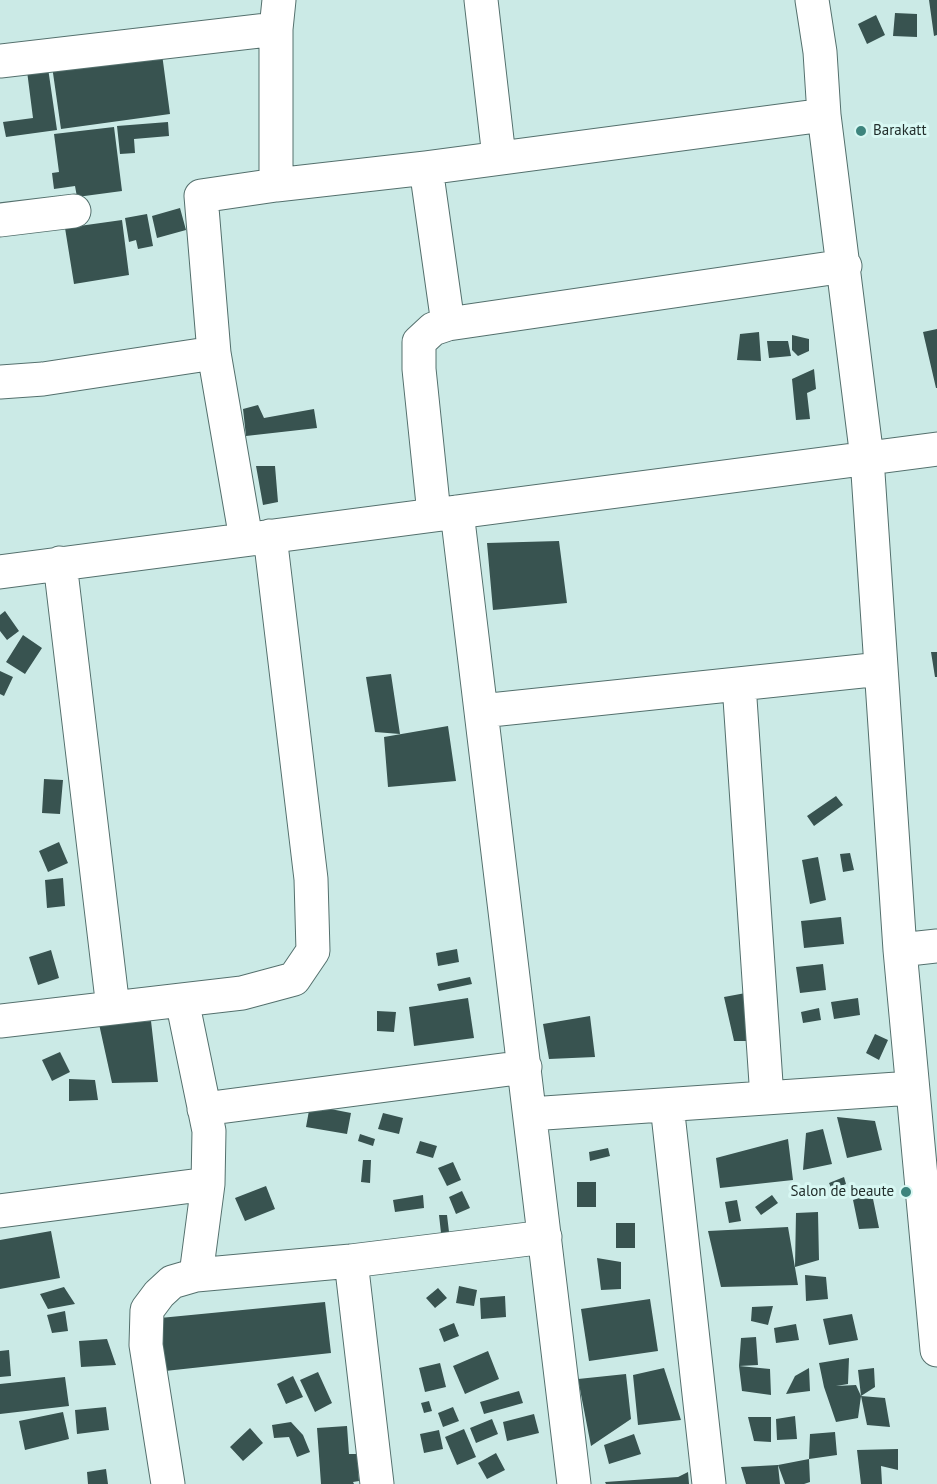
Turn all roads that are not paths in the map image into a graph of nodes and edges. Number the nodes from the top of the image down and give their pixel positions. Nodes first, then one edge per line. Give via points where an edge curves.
1 (812, 0) edge
2 (490, 1) edge
3 (278, 15) edge
4 (0, 61) edge
5 (824, 115) junction
6 (499, 157) junction
7 (426, 168) junction
8 (276, 185) junction
9 (75, 211) dead end
10 (0, 220) edge
11 (845, 266) junction
12 (448, 324) junction
13 (214, 353) junction
14 (0, 382) edge
15 (937, 449) edge
16 (867, 458) junction
17 (446, 513) junction
18 (258, 537) junction
19 (60, 563) junction
20 (0, 572) edge
21 (881, 669) junction
22 (739, 684) junction
23 (481, 711) junction
24 (937, 946) edge
25 (900, 950) junction
26 (182, 1000) junction
27 (113, 1008) junction
28 (0, 1021) edge
29 (525, 1067) junction
30 (912, 1088) junction
31 (767, 1098) junction
32 (668, 1105) junction
33 (204, 1109) junction
34 (530, 1114) junction
35 (927, 1147) edge
36 (208, 1184) junction
37 (0, 1211) edge
38 (545, 1237) junction
39 (351, 1261) junction
40 (196, 1275) junction
41 (937, 1350) edge
42 (168, 1484) edge
43 (377, 1484) edge
44 (574, 1484) edge
45 (709, 1484) edge

1 - 5 street
2 - 6 street
3 - 4 street
3 - 8 street
5 - 6 street
5 - 11 street
6 - 7 street
7 - 8 street
7 - 12 street
8 - 13 street via 201,196
9 - 10 street
11 - 12 street
11 - 16 street
12 - 17 street via 433,329 419,342 419,369
13 - 14 street
13 - 18 street
15 - 16 street
16 - 17 street
16 - 21 street
17 - 18 street
17 - 23 street
18 - 19 street
18 - 26 street via 311,879 313,951 294,978 242,993
19 - 20 street
19 - 27 street
21 - 22 street
21 - 25 street
22 - 23 street
22 - 31 street
23 - 29 street
24 - 25 street
25 - 30 street
26 - 27 street
26 - 33 street
27 - 28 street
29 - 33 street
29 - 34 street
30 - 31 street
30 - 35 street
31 - 32 street
32 - 34 street
32 - 45 street
33 - 36 street via 209,1131
34 - 38 street
35 - 41 street
36 - 37 street
36 - 40 street
38 - 39 street
38 - 44 street
39 - 40 street
39 - 43 street
40 - 42 street via 172,1282 147,1310 146,1345

